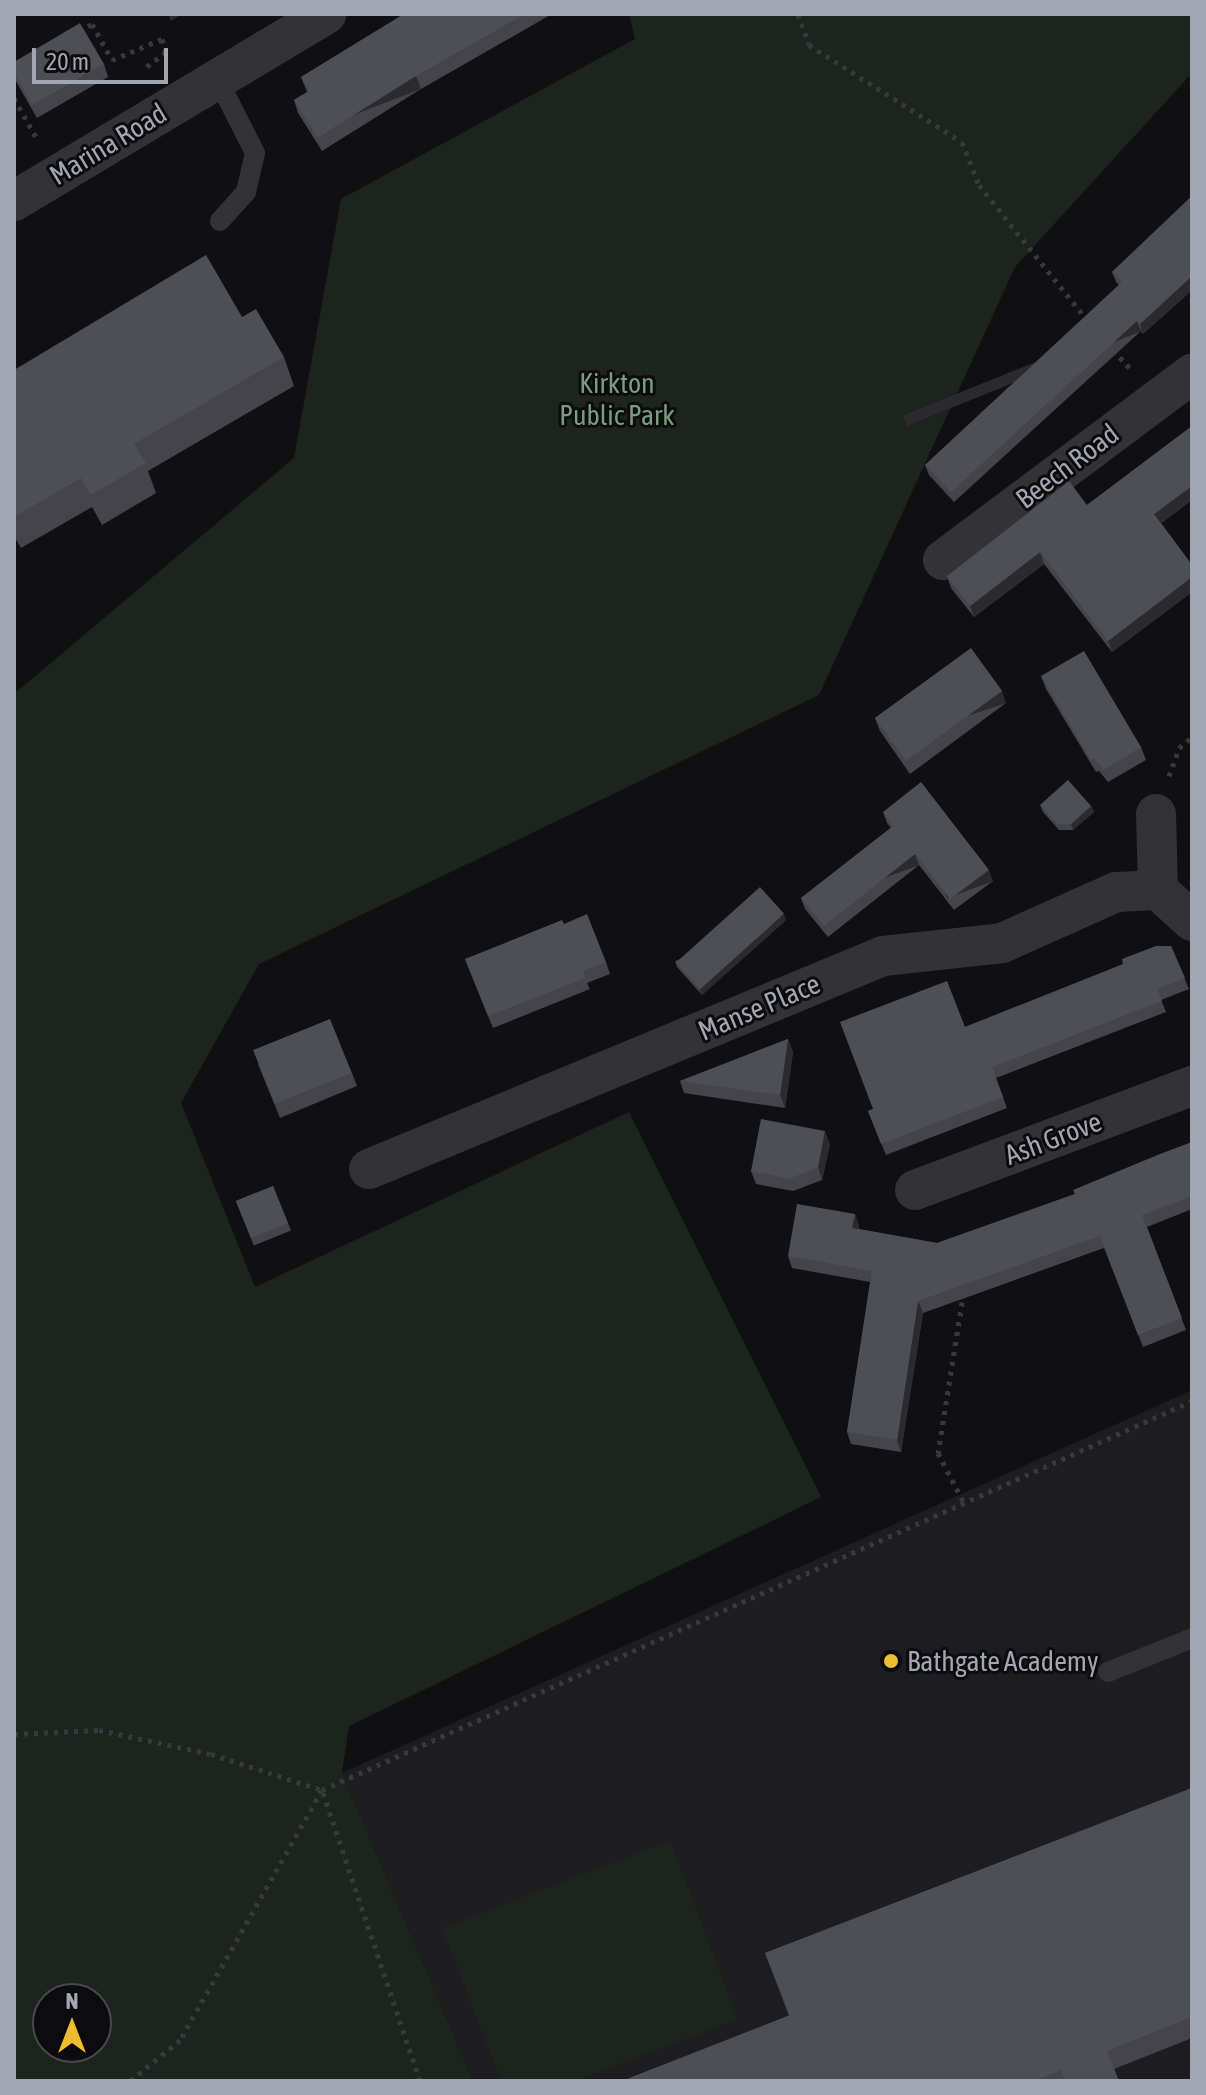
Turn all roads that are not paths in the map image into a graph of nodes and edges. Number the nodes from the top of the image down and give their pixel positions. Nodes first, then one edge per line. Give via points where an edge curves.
1 (326, 14) edge
2 (217, 78) junction
3 (14, 201) edge
4 (220, 221) dead end
5 (1192, 374) edge
6 (943, 560) dead end
7 (1156, 814) dead end
8 (1158, 890) junction
9 (1192, 921) edge
10 (1192, 1086) edge
11 (369, 1169) dead end
12 (915, 1190) dead end
13 (1192, 1638) edge
14 (1108, 1672) dead end

1 - 2 street, Marina Road
2 - 3 street, Marina Road
2 - 4 lane via 255,153 246,192
5 - 6 street, Beech Road
7 - 8 street
8 - 9 street
8 - 11 street, Manse Place via 1116,892 1002,943 883,956
10 - 12 street, Ash Grove
13 - 14 lane

